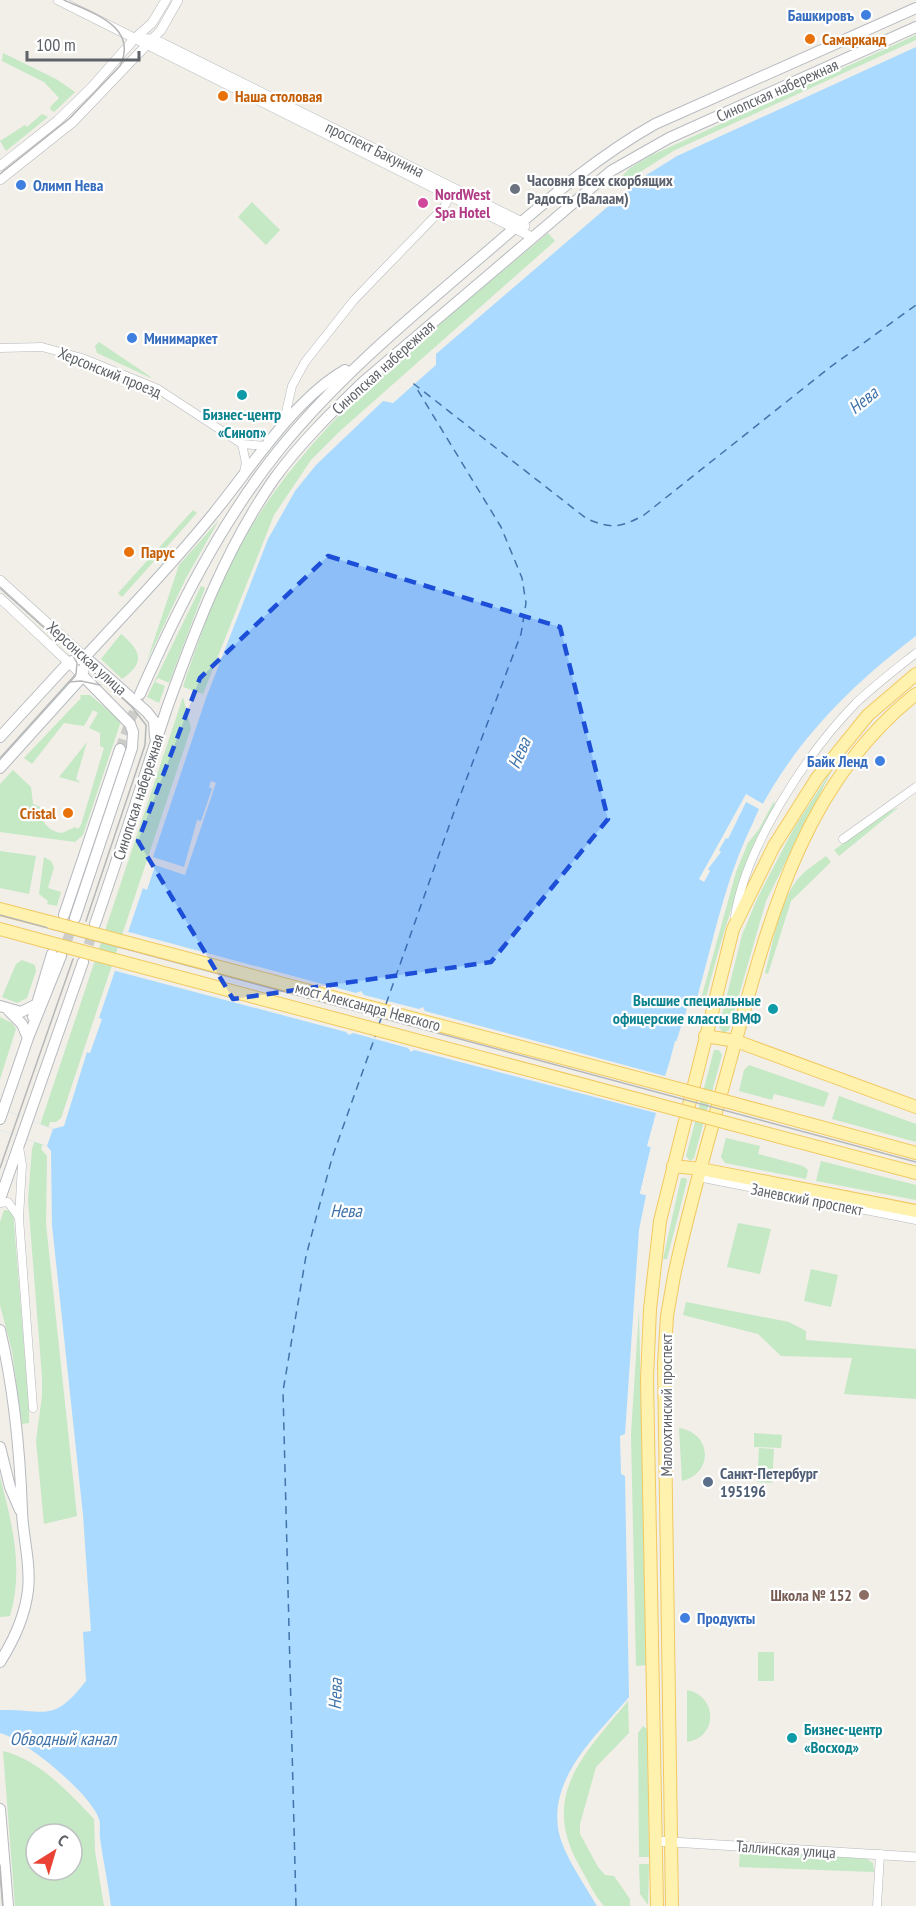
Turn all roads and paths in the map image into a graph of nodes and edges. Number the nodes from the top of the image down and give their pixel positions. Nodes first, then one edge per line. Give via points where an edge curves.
1 (58, 0) edge
2 (166, 0) edge
3 (178, 0) edge
4 (916, 8) edge
5 (916, 27) edge
6 (135, 38) junction
7 (149, 42) junction
8 (0, 166) edge
9 (0, 180) edge
10 (453, 192) junction
11 (519, 225) junction
12 (532, 237) junction
13 (0, 348) edge
14 (359, 363) junction
15 (281, 428) junction
16 (242, 444) junction
17 (267, 446) junction
18 (243, 476) junction
19 (0, 580) edge
20 (0, 598) edge
21 (916, 653) edge
22 (85, 657) junction
23 (69, 662) junction
24 (916, 674) edge
25 (83, 676) junction
26 (140, 694) tunnel mouth
27 (916, 694) edge
28 (0, 737) edge
29 (154, 746) junction
30 (132, 748) joint
31 (120, 749) tunnel mouth
32 (0, 768) edge
33 (916, 787) edge
34 (843, 839) dead end
35 (0, 909) edge
36 (95, 924) tunnel mouth
37 (0, 929) edge
38 (732, 934) junction
39 (82, 962) tunnel mouth
40 (35, 1005) junction
41 (3, 1008) edge
42 (705, 1036) junction
43 (28, 1038) junction
44 (735, 1046) junction
45 (916, 1107) edge
46 (2, 1114) edge
47 (20, 1142) junction
48 (916, 1153) edge
49 (673, 1166) junction
50 (700, 1173) junction
51 (916, 1173) edge
52 (0, 1201) edge
53 (916, 1211) edge
54 (19, 1218) junction
55 (916, 1220) edge
56 (0, 1330) edge
57 (33, 1408) dead end
58 (0, 1448) edge
59 (22, 1513) junction
60 (0, 1662) edge
61 (0, 1809) edge
62 (656, 1841) junction
63 (672, 1841) junction
64 (880, 1854) junction
65 (916, 1857) edge
66 (8, 1906) edge
67 (657, 1906) edge
68 (672, 1906) edge
69 (877, 1906) edge

1 - 6 street, проспект Бакунина
2 - 6 street via 153,23
3 - 7 street
4 - 11 main road, Синопская набережная via 655,124 609,152
5 - 12 main road, Синопская набережная via 646,150 611,171
6 - 7 street, проспект Бакунина
6 - 8 street via 65,114
7 - 9 street via 73,122
7 - 10 street, проспект Бакунина
10 - 11 street, проспект Бакунина
10 - 15 street, Синопская набережная via 444,207 345,312 305,362 292,386
11 - 12 street, проспект Бакунина
11 - 14 main road, Синопская набережная
12 - 29 main road, Синопская набережная via 363,382 329,414 276,477 243,527 211,590
13 - 16 street, Херсонский проезд via 56,350 109,368 158,389
14 - 15 main road, Синопская набережная via 322,388
14 - 26 main road, Синопская набережная via 259,476 190,591
15 - 17 main road, Синопская набережная
16 - 17 street, Херсонский проезд
16 - 18 street via 246,463
17 - 18 main road, Синопская набережная
18 - 22 main road, Синопская набережная via 213,515
19 - 22 street, Херсонская улица
20 - 23 street, Херсонская улица
21 - 38 street via 856,704 797,780 758,847 738,898
22 - 23 main road
22 - 25 street
22 - 29 main road, Херсонская улица via 154,721
23 - 25 street, Херсонская улица
23 - 28 main road
24 - 38 main road, Малоохтинский проспект via 868,715 822,770 774,846
25 - 30 main road, Херсонская улица via 130,724
25 - 32 main road
27 - 44 main road, Малоохтинский проспект via 857,751 819,811 784,883 761,946
29 - 36 main road, Синопская набережная
30 - 31 main road, Синопская набережная via 70,917
33 - 34 street
35 - 48 main road, мост Александра Невского, bridge
37 - 51 main road, мост Александра Невского, bridge
38 - 42 main road, Малоохтинский проспект
39 - 47 main road
40 - 41 main road via 21,1012
40 - 43 main road
40 - 43 main road via 57,955
41 - 43 main road via 22,1024
42 - 44 main road
42 - 49 main road, Малоохтинский проспект
43 - 46 main road
44 - 45 main road
44 - 50 main road, Малоохтинский проспект
47 - 52 main road
47 - 54 street
49 - 50 main road
49 - 62 main road, Малоохтинский проспект via 654,1260 648,1347
50 - 53 main road
50 - 55 street, Заневский проспект
50 - 63 main road, Малоохтинский проспект via 674,1276 663,1364
52 - 54 street via 12,1204
54 - 57 street
56 - 59 main road via 21,1475
58 - 59 main road via 10,1487
59 - 60 main road via 28,1567 24,1609
61 - 66 main road
62 - 63 street, Таллинская улица
62 - 67 main road, Малоохтинский проспект
63 - 64 street, Таллинская улица
63 - 68 main road, Малоохтинский проспект
64 - 65 street, Таллинская улица
64 - 69 street

